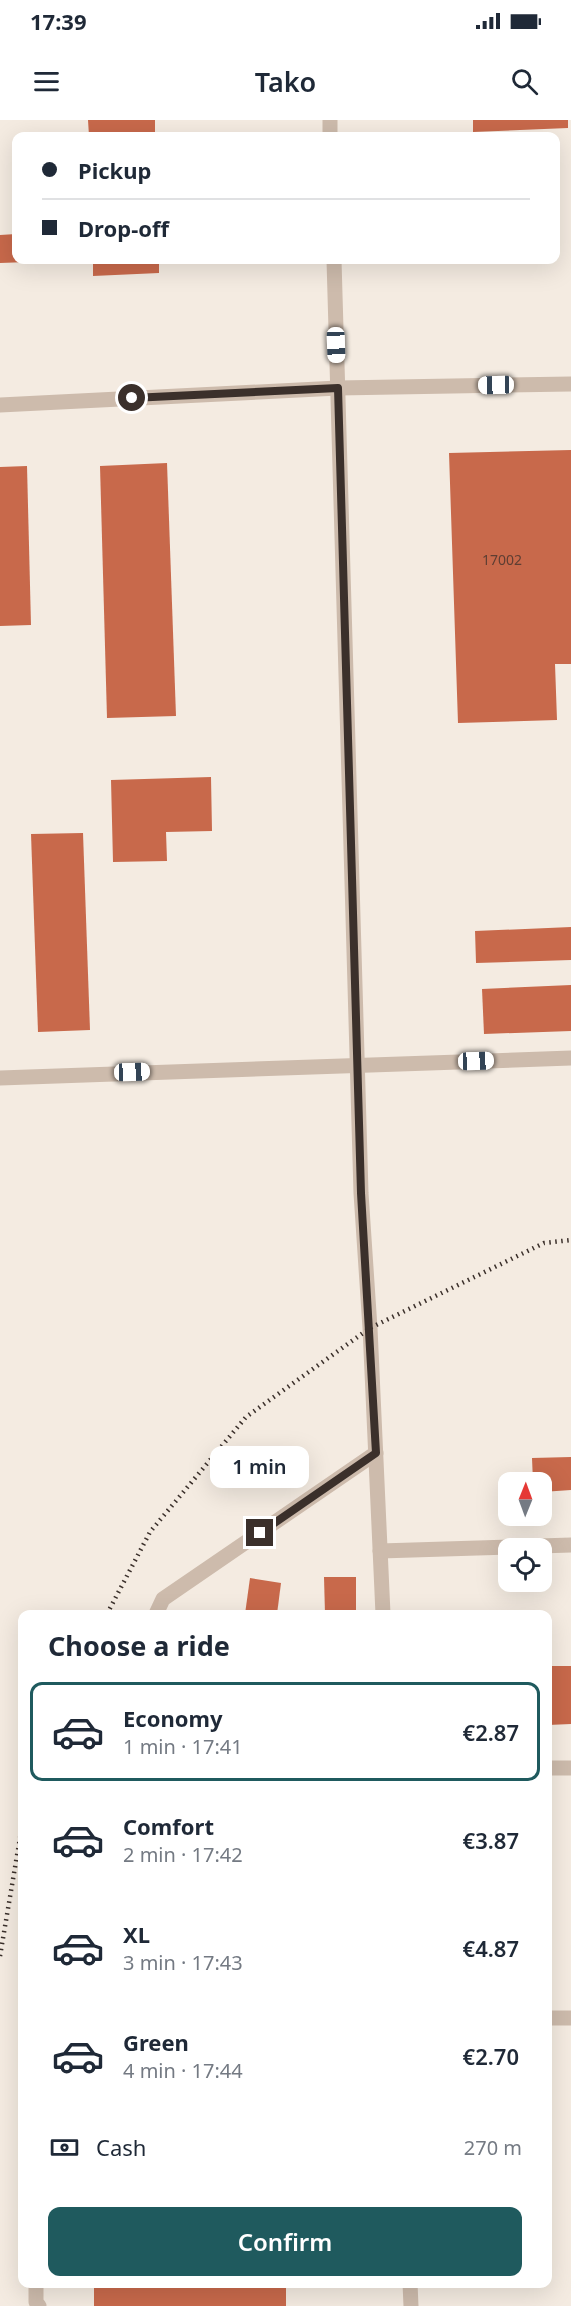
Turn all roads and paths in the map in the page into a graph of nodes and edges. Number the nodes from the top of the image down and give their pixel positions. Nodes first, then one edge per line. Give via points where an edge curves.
1 (334, 264) edge
2 (571, 384) edge
3 (338, 388) junction
4 (0, 405) edge
5 (571, 1058) edge
6 (357, 1065) junction
7 (0, 1078) edge
8 (376, 1453) junction
9 (571, 1545) edge
10 (380, 1551) junction
11 (158, 1610) edge
12 (383, 1610) edge
13 (552, 1768) edge
14 (571, 1768) edge
15 (552, 2018) edge
16 (571, 2018) edge
17 (36, 2288) edge
18 (410, 2288) edge
19 (39, 2306) edge
20 (411, 2306) edge

1 - 3 lane
2 - 3 lane
3 - 4 lane
3 - 6 lane
5 - 6 lane
6 - 7 lane
6 - 8 lane
8 - 10 lane
8 - 11 lane via 164,1599
9 - 10 lane
10 - 12 lane
13 - 14 lane
15 - 16 lane
17 - 19 lane
18 - 20 lane

